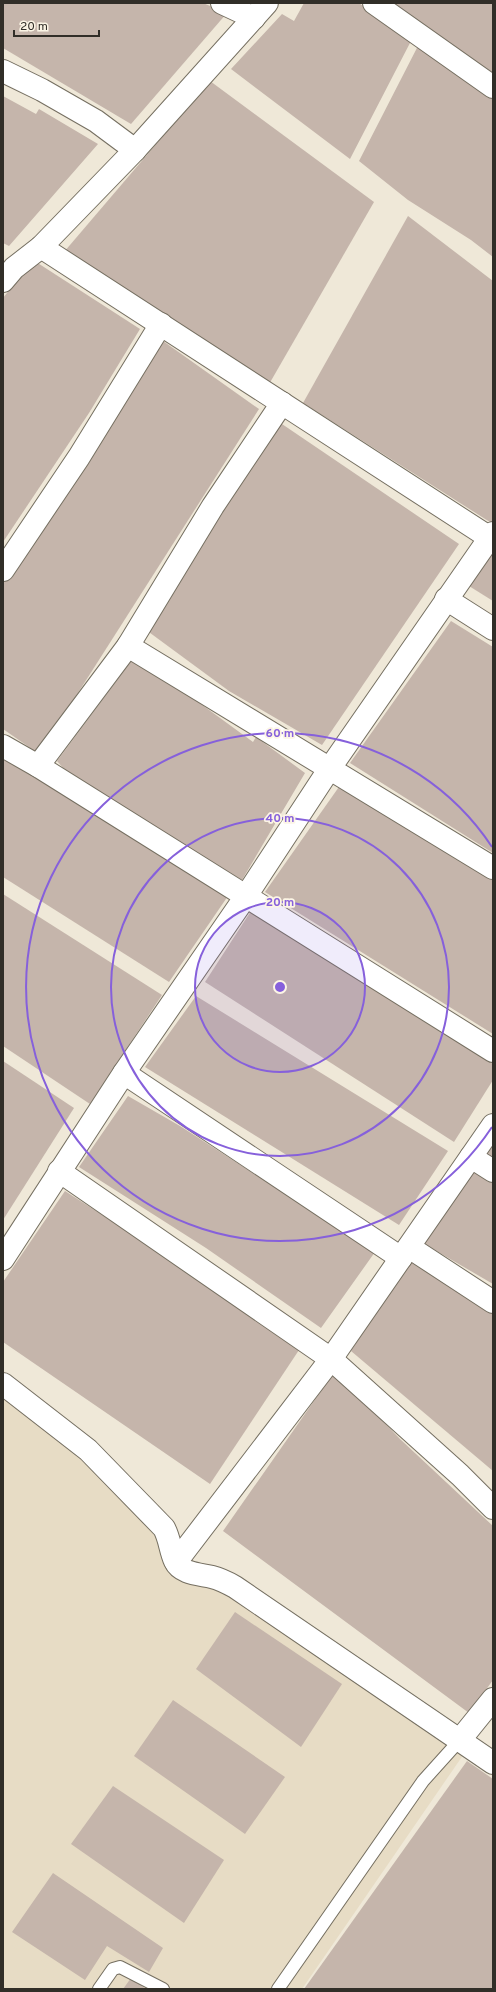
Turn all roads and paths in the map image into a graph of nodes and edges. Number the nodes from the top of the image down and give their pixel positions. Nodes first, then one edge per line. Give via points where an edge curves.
1 (222, 3) edge
2 (374, 3) edge
3 (260, 10) edge
4 (3, 71) edge
5 (493, 87) edge
6 (135, 150) junction
7 (41, 247) junction
8 (7, 270) edge
9 (161, 324) junction
10 (282, 403) junction
11 (491, 536) edge
12 (3, 570) edge
13 (446, 599) junction
14 (493, 629) edge
15 (128, 646) junction
16 (3, 746) edge
17 (38, 766) junction
18 (330, 768) junction
19 (493, 868) edge
20 (246, 896) junction
21 (493, 1051) edge
22 (124, 1073) junction
23 (493, 1125) edge
24 (470, 1157) junction
25 (59, 1171) junction
26 (493, 1171) edge
27 (405, 1252) junction
28 (3, 1259) edge
29 (493, 1302) edge
30 (331, 1360) junction
31 (3, 1384) edge
32 (493, 1508) edge
33 (176, 1562) junction
34 (493, 1699) edge
35 (458, 1740) junction
36 (493, 1763) edge
37 (99, 1989) edge
38 (163, 1989) edge
39 (278, 1989) edge

1 - 3 street
2 - 5 street
3 - 6 street
4 - 6 street via 96,121
6 - 7 street
7 - 8 street
7 - 9 street
9 - 10 street
9 - 12 street via 79,457
10 - 11 street
10 - 15 street via 213,506
11 - 13 street
13 - 14 street
13 - 18 street
15 - 17 street
15 - 18 street
16 - 17 street
17 - 20 street
18 - 19 street
18 - 20 street
20 - 21 street
20 - 22 street
22 - 25 street
22 - 27 street
23 - 24 street
24 - 26 street
24 - 27 street
25 - 28 street
25 - 30 street
27 - 29 street
27 - 30 street
30 - 32 street via 460,1475
30 - 33 street
31 - 33 street via 88,1450 164,1528
33 - 35 street via 180,1567 195,1574 212,1577 235,1586
34 - 35 street
35 - 36 street
35 - 39 lane via 423,1781
37 - 38 lane via 113,1969 120,1967

